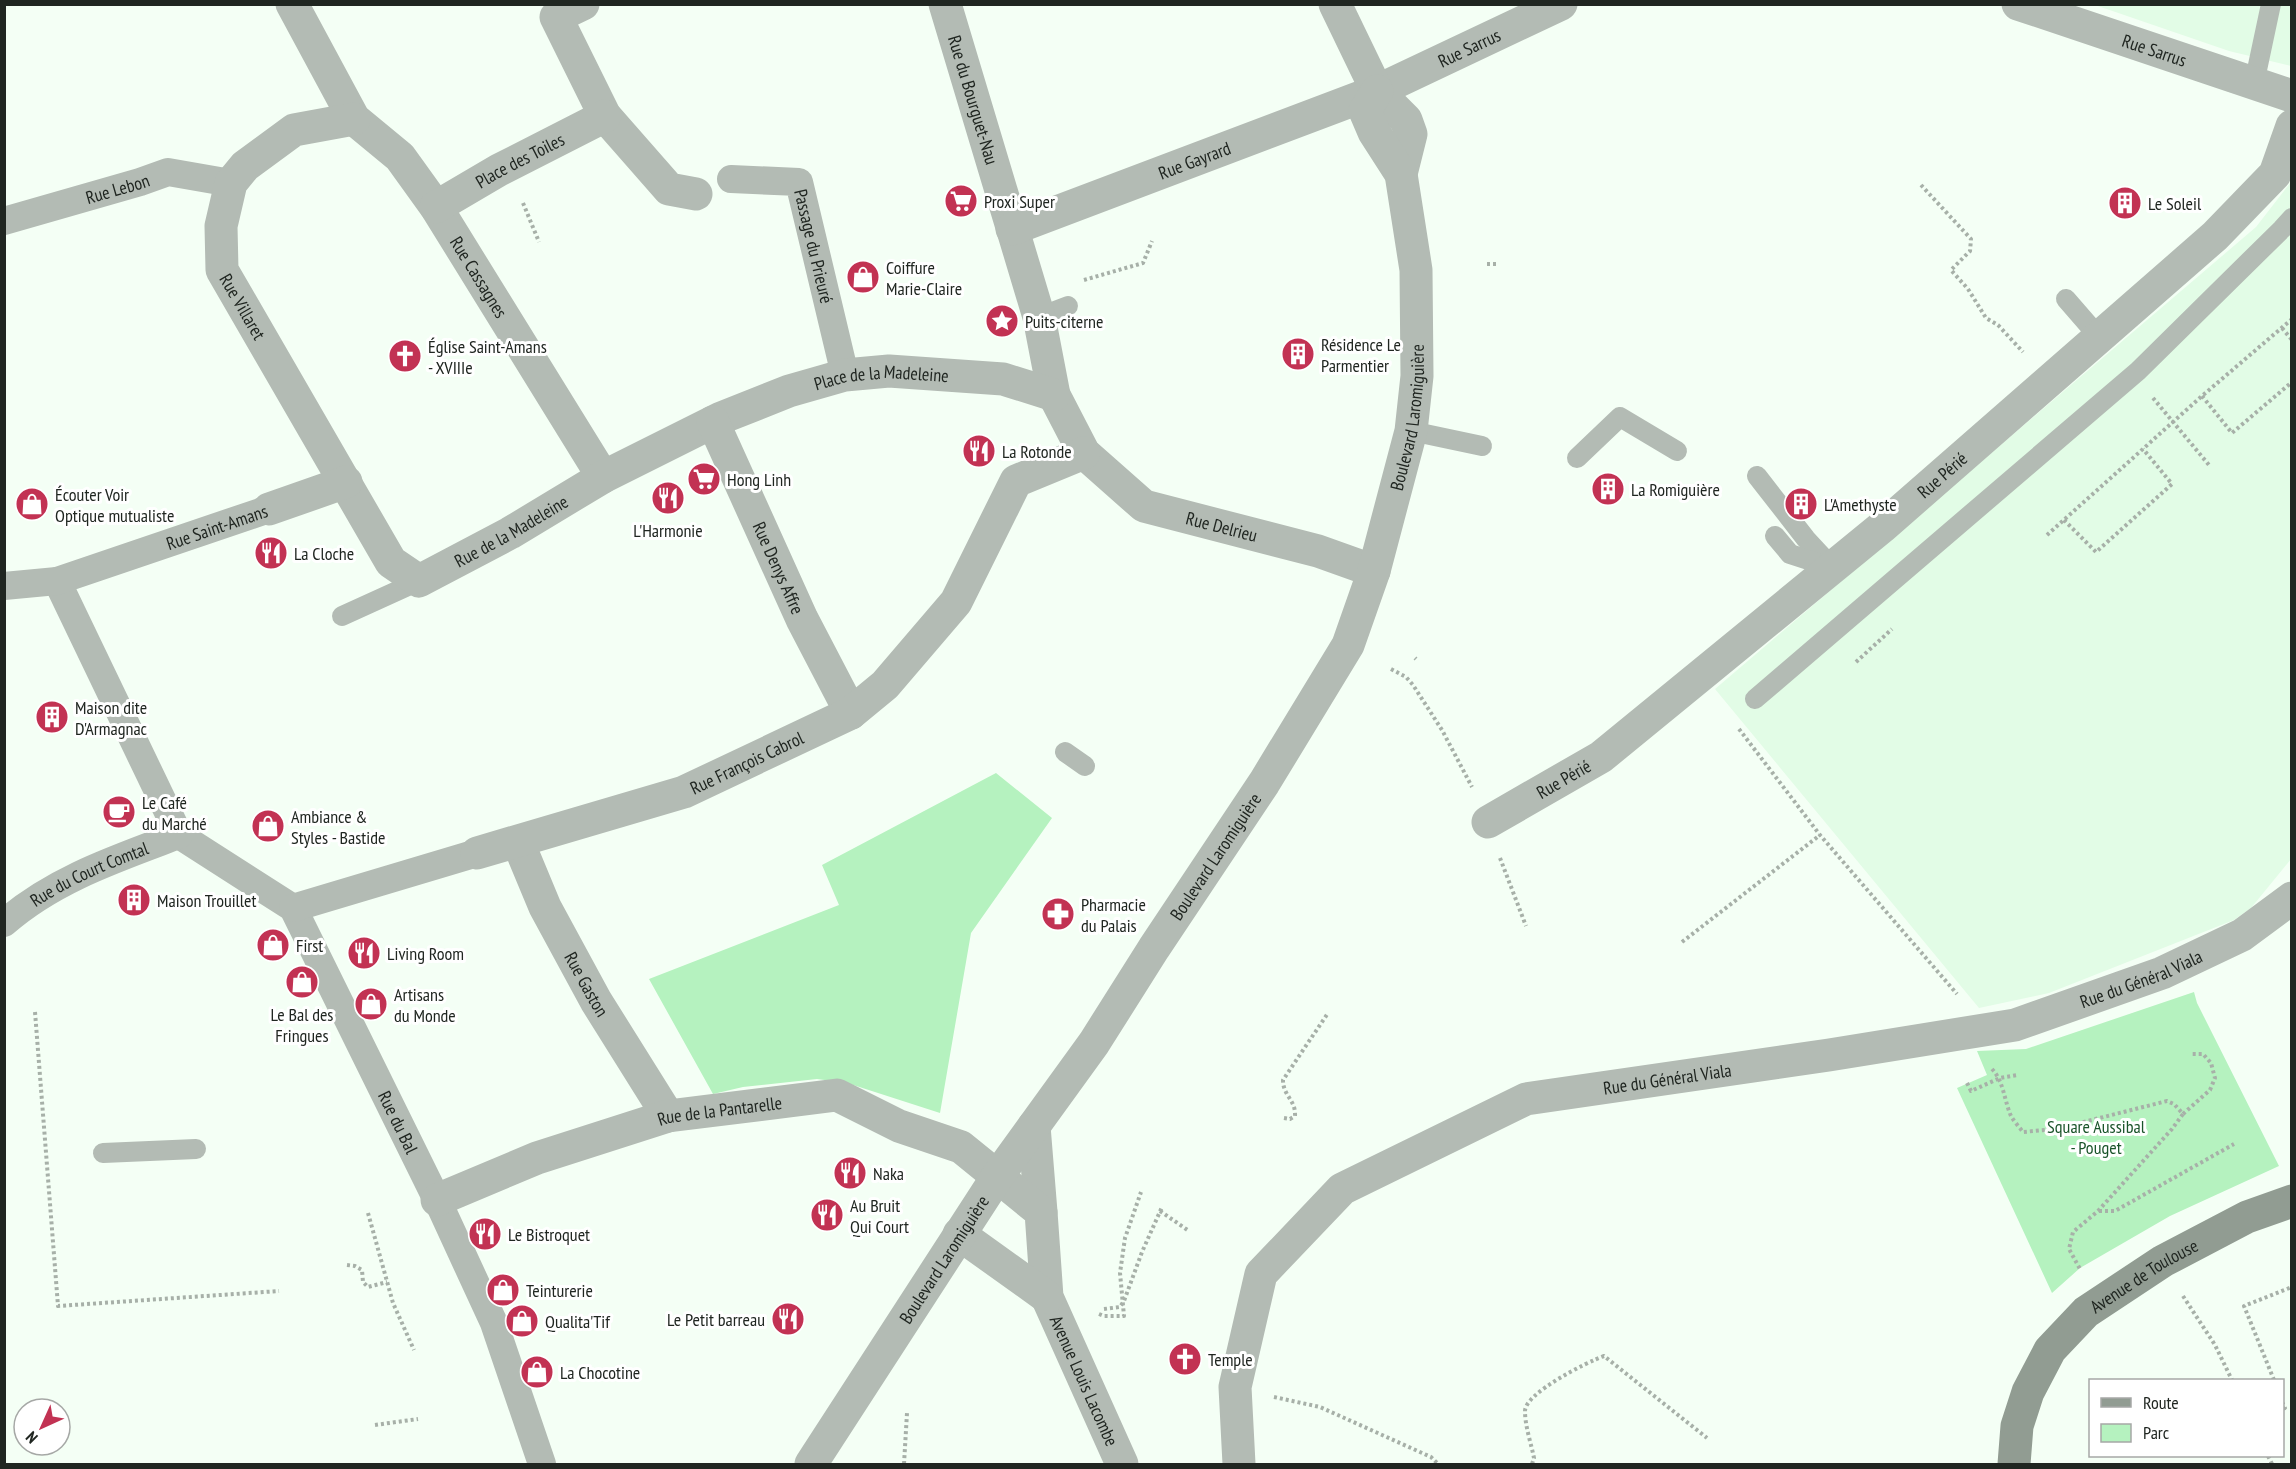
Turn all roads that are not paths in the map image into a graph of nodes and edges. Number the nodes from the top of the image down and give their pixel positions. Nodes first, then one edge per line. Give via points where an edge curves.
1 (292, 4) edge
2 (945, 4) edge
3 (1335, 4) edge
4 (1561, 4) edge
5 (2018, 4) edge
6 (2271, 4) edge
7 (562, 9) edge
8 (2254, 84) junction
9 (1377, 91) junction
10 (2292, 96) edge
11 (347, 106) junction
12 (605, 116) junction
13 (2292, 126) edge
14 (731, 179) dead end
15 (231, 183) junction
16 (696, 194) dead end
17 (436, 207) junction
18 (2292, 218) edge
19 (4, 221) edge
20 (1011, 230) junction
21 (2066, 299) dead end
22 (2099, 337) junction
23 (845, 375) junction
24 (1054, 395) junction
25 (713, 422) junction
26 (1411, 431) junction
27 (1482, 446) dead end
28 (1677, 452) dead end
29 (1084, 453) junction
30 (1576, 458) dead end
31 (1757, 476) dead end
32 (603, 477) junction
33 (346, 482) junction
34 (269, 508) joint
35 (1775, 536) dead end
36 (1832, 567) junction
37 (1374, 571) junction
38 (57, 581) junction
39 (419, 581) junction
40 (4, 586) edge
41 (342, 616) dead end
42 (1755, 699) dead end
43 (852, 712) junction
44 (1065, 753) dead end
45 (1085, 766) dead end
46 (1488, 822) dead end
47 (179, 835) junction
48 (518, 842) junction
49 (477, 854) joint
50 (2292, 898) edge
51 (293, 908) junction
52 (15, 914) edge
53 (668, 1116) junction
54 (1034, 1126) junction
55 (196, 1149) dead end
56 (103, 1153) dead end
57 (997, 1177) junction
58 (436, 1200) junction
59 (2292, 1201) edge
60 (1041, 1212) junction
61 (959, 1234) junction
62 (1047, 1297) junction
63 (542, 1464) edge
64 (811, 1464) edge
65 (1122, 1464) edge
66 (1239, 1464) edge
67 (2014, 1464) edge

1 - 11 street
2 - 20 street, Rue du Bourguet-Nau
3 - 9 street
4 - 9 street, Rue Sarrus
5 - 8 street, Rue Sarrus
6 - 8 lane
7 - 12 street
8 - 10 street, Rue Sarrus
9 - 20 street, Rue Gayrard
9 - 26 street, Boulevard Laromiguière via 1365,111 1401,174 1416,270 1417,376
11 - 15 street via 294,130 245,166
11 - 17 street, Rue Cassagnes via 400,157
12 - 16 street via 669,189
12 - 17 street, Place des Toiles
13 - 22 street, Rue Périé via 2275,174 2215,236
14 - 23 street, Passage du Prieuré via 799,182
15 - 19 street, Rue Lebon via 168,172
15 - 33 street, Rue Villaret via 221,226 222,270
17 - 32 street, Rue Cassagnes
18 - 42 lane via 2138,371
20 - 24 street via 1053,312
21 - 22 lane
22 - 36 street, Rue Périé
23 - 24 street, Place de la Madeleine via 889,371 1003,379
23 - 25 street, Place de la Madeleine via 789,391
24 - 29 street
25 - 32 street, Rue de la Madeleine
25 - 43 street, Rue Denys Affre via 793,601
26 - 27 lane
26 - 37 street, Boulevard Laromiguière
28 - 30 lane via 1620,417
29 - 37 street, Rue Delrieu via 1144,506 1318,551
29 - 43 street, Rue François Cabrol via 1016,481 956,602 885,685
31 - 36 lane
32 - 39 street, Rue de la Madeleine
33 - 34 street, Rue Saint-Amans
33 - 39 street via 391,562
34 - 38 street, Rue Saint-Amans
35 - 36 lane via 1790,554
36 - 46 street, Rue Périé via 1601,757
37 - 54 street, Boulevard Laromiguière via 1348,645 1264,783 1094,1043
38 - 40 street, Rue Saint-Amans
38 - 47 street
39 - 41 lane
43 - 48 street, Rue François Cabrol via 684,792
44 - 45 lane
47 - 51 street
47 - 52 street, Rue du Court Comtal via 89,870
48 - 49 street, Rue François Cabrol
48 - 53 street, Rue Gaston via 545,907 596,1001
49 - 51 street, Rue François Cabrol
50 - 66 street, Rue du Général Viala via 2242,935 2162,973 2015,1025 1526,1099 1342,1189 1261,1274 1235,1387
51 - 58 street, Rue du Bal
53 - 57 street, Rue de la Pantarelle via 837,1095 900,1126 961,1147
53 - 58 street, Rue de la Pantarelle via 537,1158
54 - 57 street, Boulevard Laromiguière
54 - 60 street, Avenue Louis Lacombe
55 - 56 lane
57 - 60 street
57 - 61 street, Boulevard Laromiguière
58 - 63 street, Rue du Bal via 494,1323
59 - 67 main road, Avenue de Toulouse via 2247,1217 2163,1261 2086,1312 2050,1350 2028,1392 2017,1426
60 - 62 street, Avenue Louis Lacombe
61 - 62 street, Avenue Louis Lacombe
61 - 64 street, Boulevard Laromiguière
62 - 65 street, Avenue Louis Lacombe

